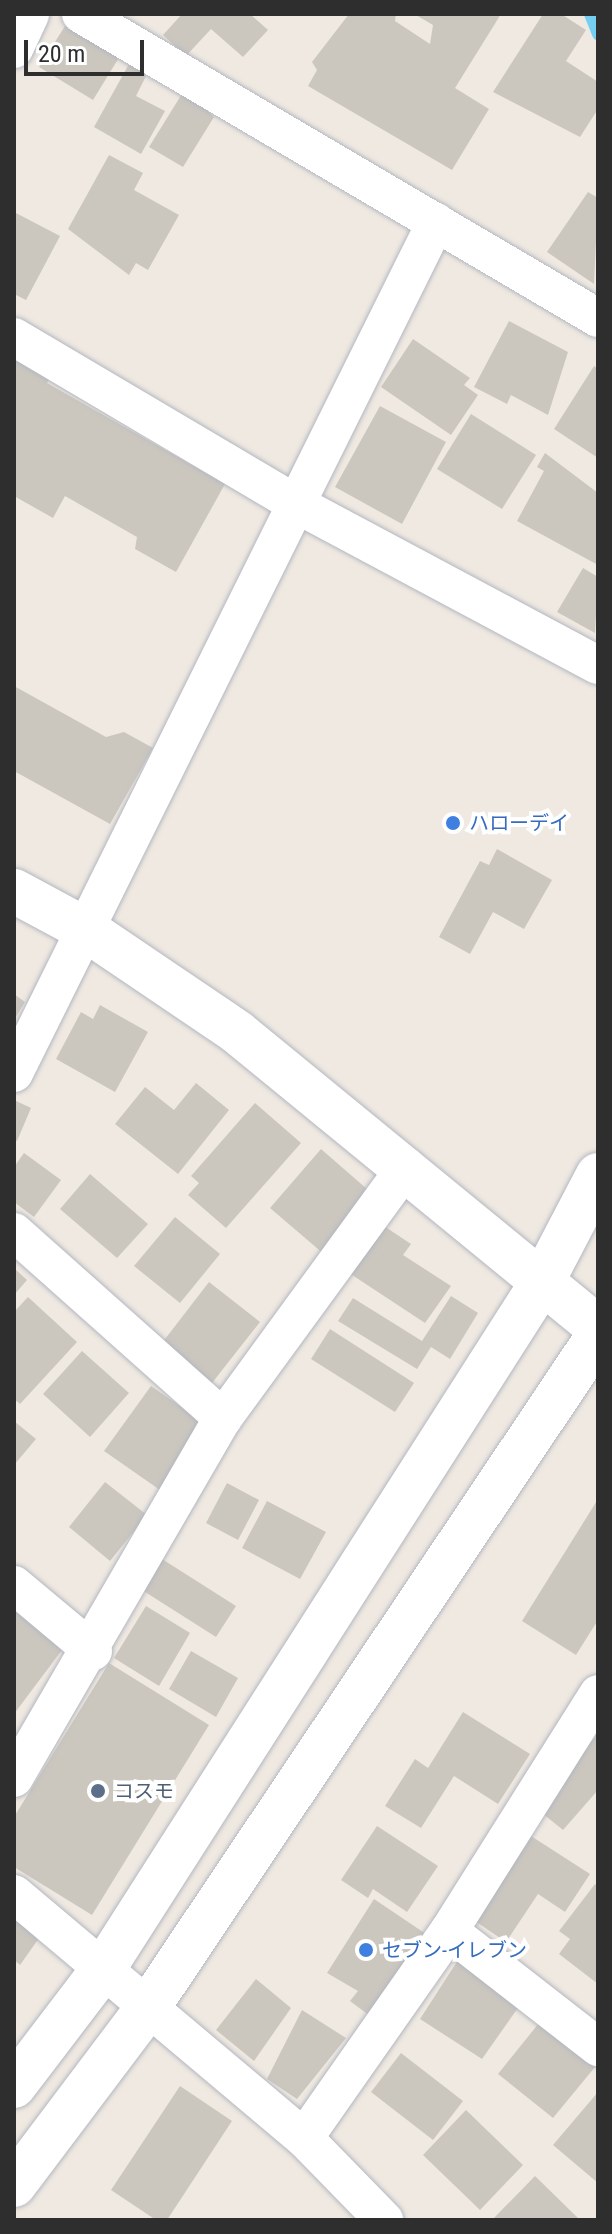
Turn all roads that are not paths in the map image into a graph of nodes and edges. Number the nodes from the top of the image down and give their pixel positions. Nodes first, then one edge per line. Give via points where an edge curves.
1 (30, 14) edge
2 (81, 14) edge
3 (14, 49) edge
4 (436, 222) junction
5 (598, 318) edge
6 (14, 337) edge
7 (296, 504) junction
8 (598, 665) edge
9 (14, 891) edge
10 (85, 929) junction
11 (14, 1073) edge
12 (406, 1167) junction
13 (598, 1175) edge
14 (14, 1232) edge
15 (541, 1284) junction
16 (598, 1327) edge
17 (598, 1336) edge
18 (223, 1418) junction
19 (14, 1585) edge
20 (93, 1651) junction
21 (595, 1707) edge
22 (14, 1778) edge
23 (14, 1894) edge
24 (449, 1931) junction
25 (104, 1968) junction
26 (149, 2006) junction
27 (598, 2047) edge
28 (14, 2086) edge
29 (304, 2138) junction
30 (14, 2185) edge
31 (384, 2220) edge

1 - 3 street
2 - 4 street
4 - 5 street
4 - 7 street
6 - 7 street
7 - 8 street
7 - 10 street
9 - 10 street
10 - 11 street
10 - 12 street via 237,1032
12 - 15 street
12 - 18 street
13 - 15 street
14 - 18 street
15 - 16 street
15 - 25 street
17 - 26 street
18 - 20 street
19 - 20 street
20 - 22 street
21 - 24 street
23 - 25 street
24 - 27 street
24 - 29 street
25 - 26 street
25 - 28 street
26 - 29 street
26 - 30 street
29 - 31 street

